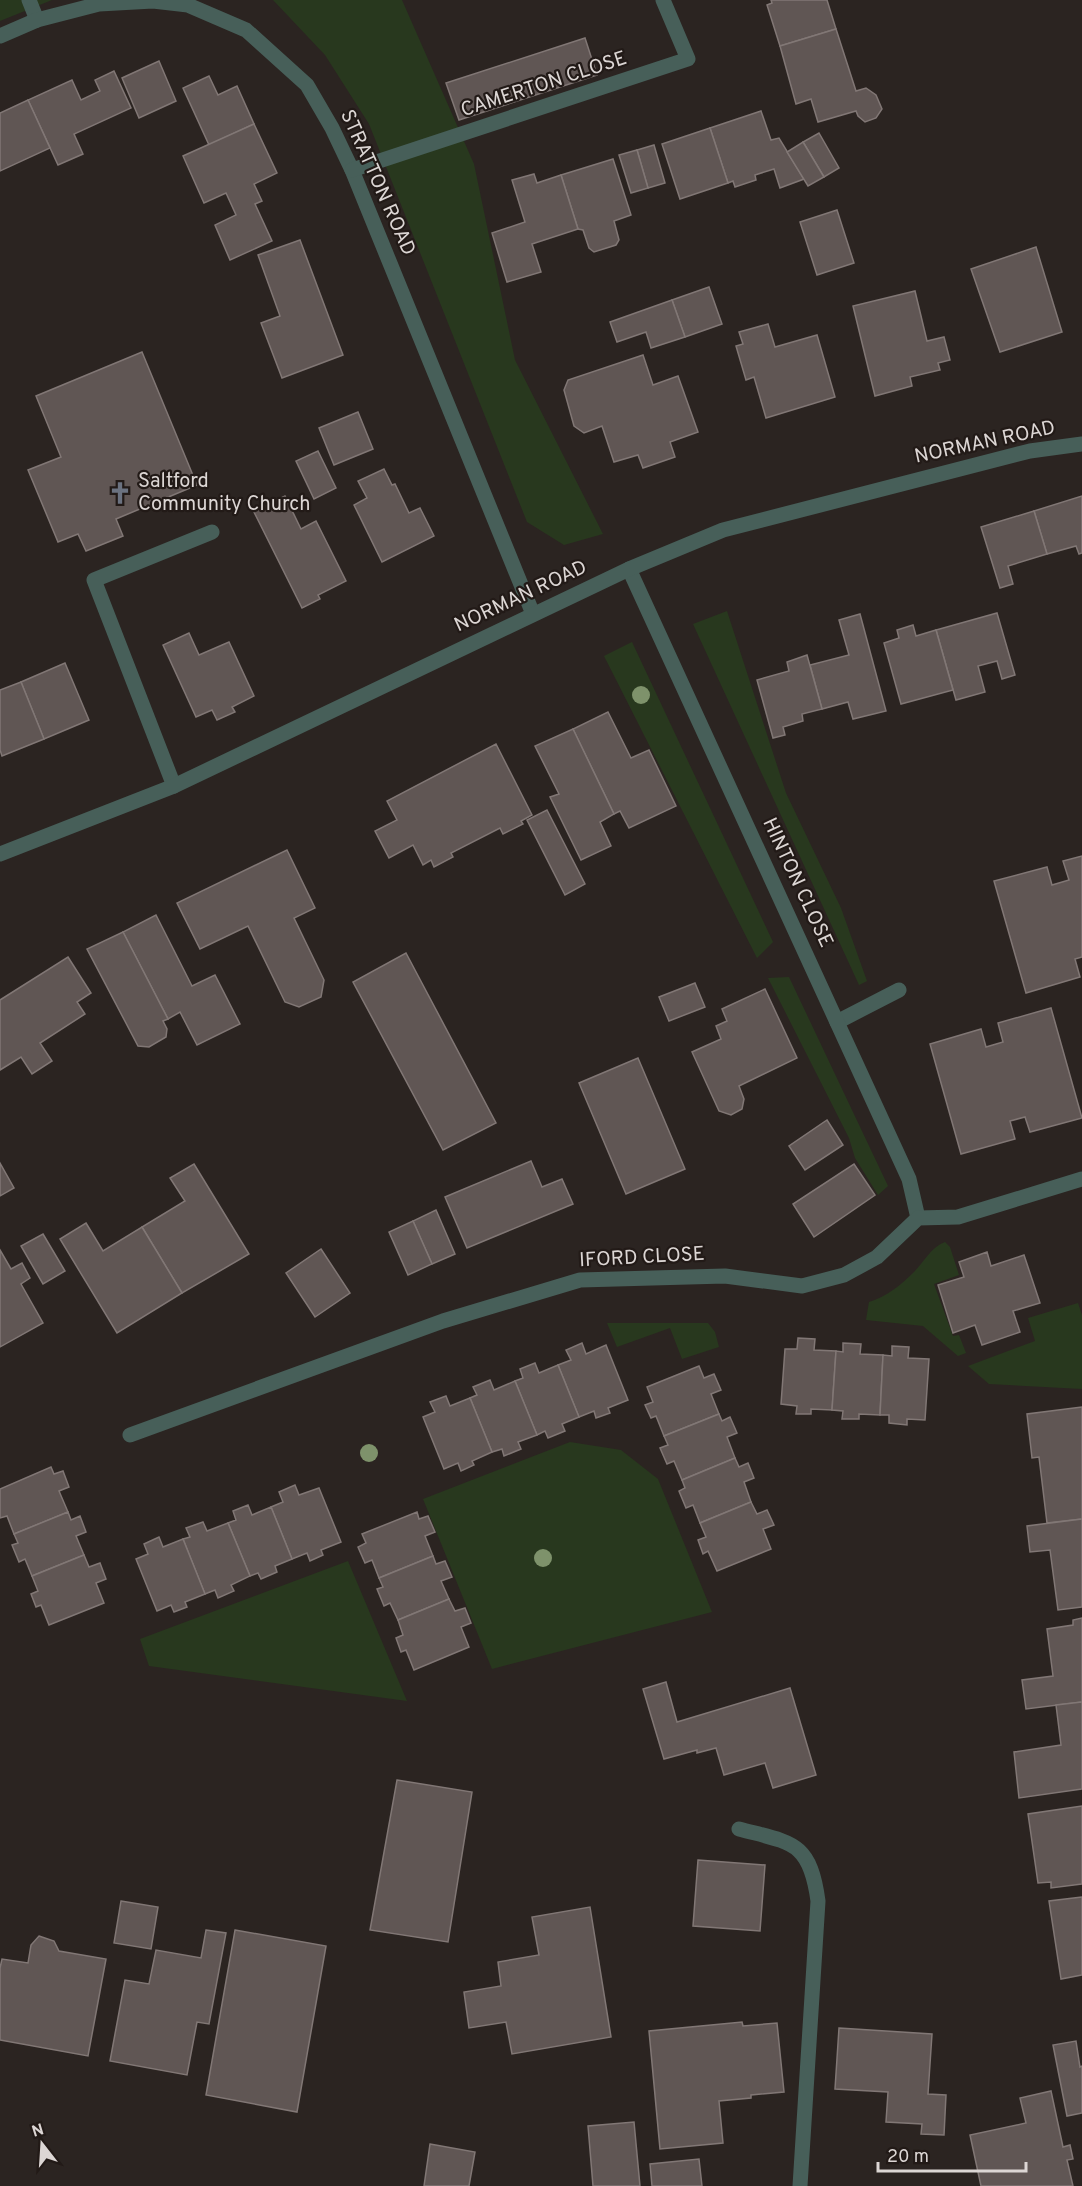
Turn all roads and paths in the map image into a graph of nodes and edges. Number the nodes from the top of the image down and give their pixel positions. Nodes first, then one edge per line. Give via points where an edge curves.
1 (29, 0) edge
2 (663, 0) edge
3 (37, 20) junction
4 (0, 36) edge
5 (352, 170) junction
6 (1082, 444) edge
7 (212, 532) dead end
8 (629, 569) junction
9 (533, 614) junction
10 (174, 786) junction
11 (0, 854) edge
12 (898, 990) dead end
13 (837, 1022) junction
14 (1082, 1179) edge
15 (918, 1218) junction
16 (130, 1435) dead end
17 (739, 1829) dead end
18 (800, 2186) edge

1 - 3 street
2 - 5 street, CAMERTON CLOSE via 688,59
3 - 4 street, STRATTON ROAD
3 - 5 street, STRATTON ROAD via 99,4 153,1 188,5 246,30 307,84
5 - 9 street, STRATTON ROAD
6 - 8 street, NORMAN ROAD via 1030,451 723,531
7 - 10 street via 94,580
8 - 9 street, NORMAN ROAD
8 - 13 street, HINTON CLOSE
9 - 10 street, NORMAN ROAD
10 - 11 street, NORMAN ROAD
12 - 13 street
13 - 15 street, HINTON CLOSE via 909,1179
14 - 15 street via 958,1217
15 - 16 street, IFORD CLOSE via 877,1257 844,1275 802,1286 724,1276 580,1280 442,1321
17 - 18 street via 786,1842 807,1857 815,1878 818,1901

